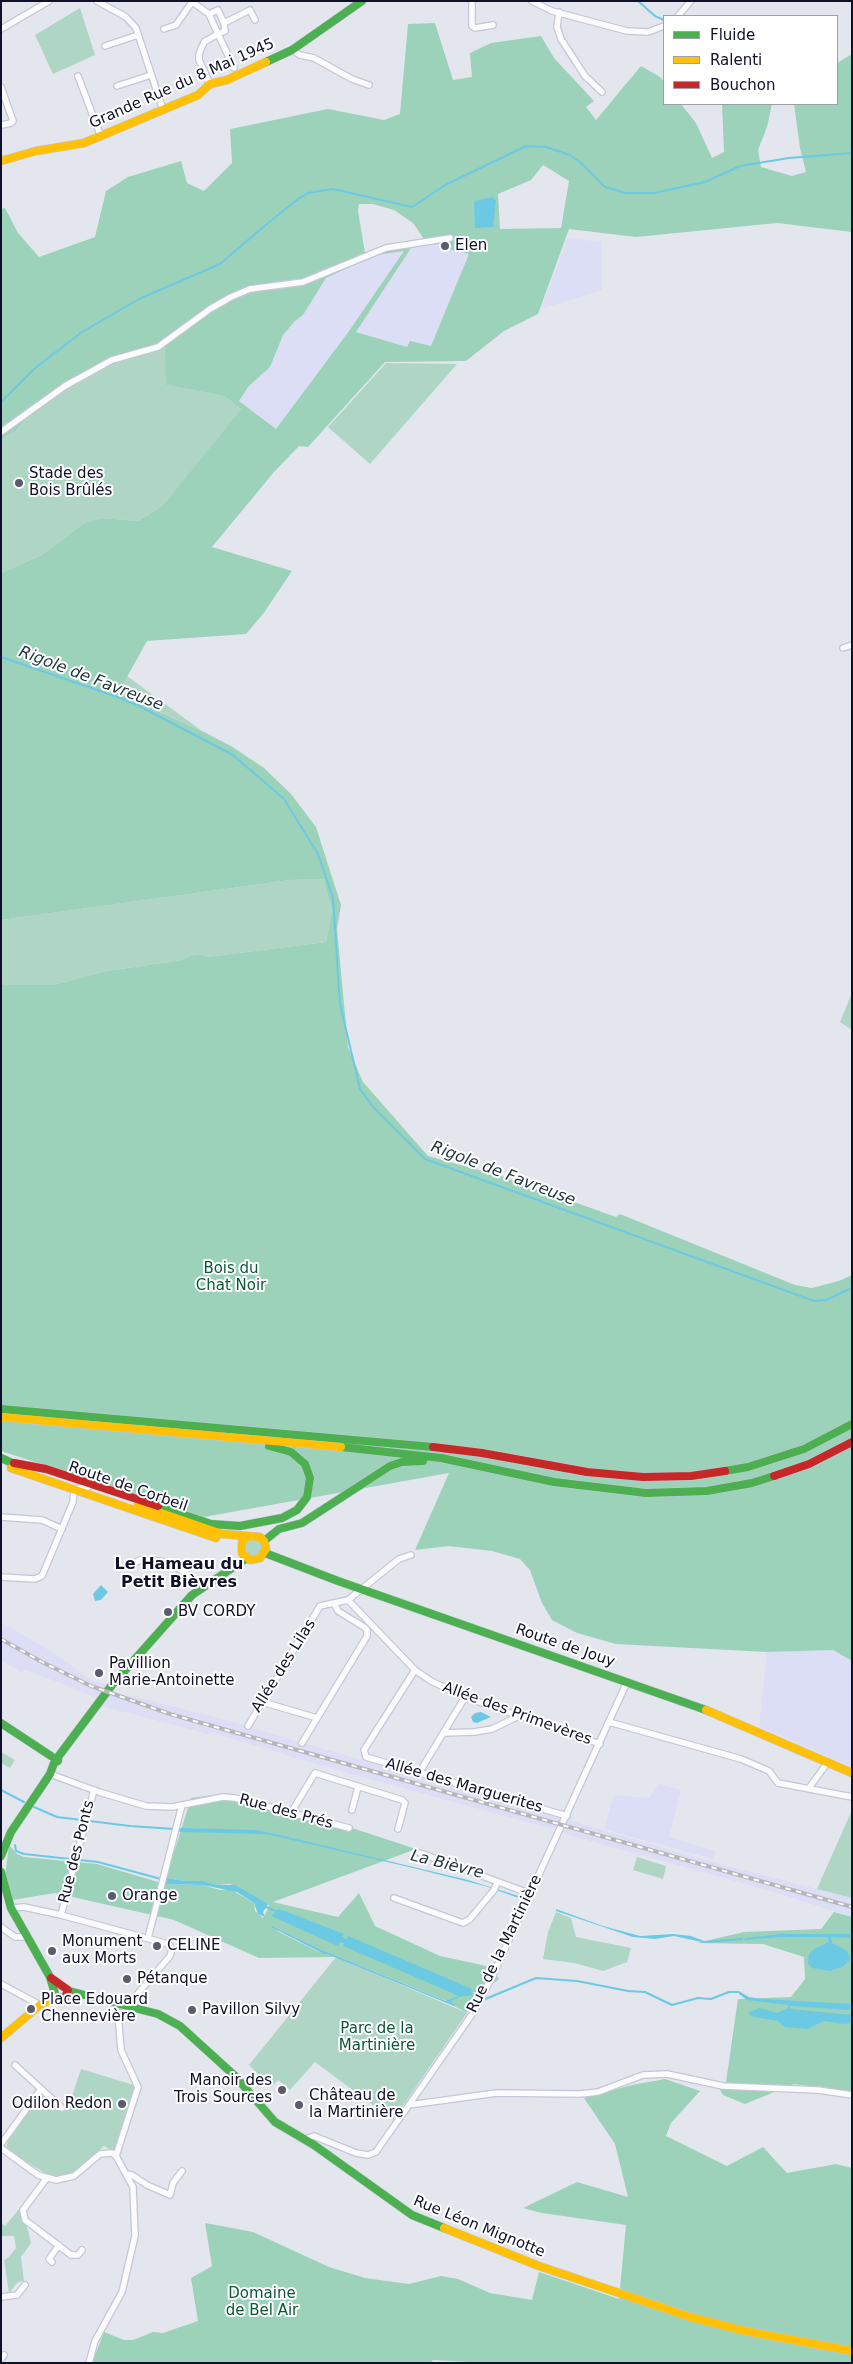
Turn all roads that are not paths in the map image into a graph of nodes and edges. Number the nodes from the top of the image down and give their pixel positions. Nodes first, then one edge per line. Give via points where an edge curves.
1 (48, 1) edge
2 (97, 1) edge
3 (472, 1) edge
4 (532, 1) edge
5 (691, 1) edge
6 (192, 2) edge
7 (360, 2) edge
8 (559, 12) junction
9 (209, 14) junction
10 (679, 15) edge
11 (255, 20) dead end
12 (224, 23) junction
13 (492, 25) dead end
14 (663, 26) edge
15 (1, 29) edge
16 (164, 29) dead end
17 (218, 34) junction
18 (138, 35) junction
19 (105, 46) dead end
20 (292, 50) junction
21 (234, 68) dead end
22 (151, 75) junction
23 (78, 76) dead end
24 (210, 84) junction
25 (369, 84) dead end
26 (117, 86) dead end
27 (1, 88) edge
28 (602, 92) dead end
29 (163, 110) junction
30 (1, 125) edge
31 (101, 137) junction
32 (1, 161) edge
33 (450, 238) dead end
34 (1, 432) edge
35 (852, 645) edge
36 (843, 648) dead end
37 (1, 1403) edge
38 (1, 1410) edge
39 (46, 1414) junction
40 (1, 1417) edge
41 (852, 1424) edge
42 (260, 1440) junction
43 (852, 1442) edge
44 (1, 1458) edge
45 (441, 1458) junction
46 (14, 1463) junction
47 (1, 1464) edge
48 (74, 1489) junction
49 (87, 1490) junction
50 (73, 1502) junction
51 (1, 1516) edge
52 (62, 1528) junction
53 (247, 1537) junction
54 (264, 1541) junction
55 (241, 1546) junction
56 (265, 1553) junction
57 (411, 1555) dead end
58 (247, 1558) junction
59 (129, 1566) dead end
60 (1, 1577) edge
61 (200, 1588) junction
62 (362, 1590) junction
63 (348, 1600) junction
64 (334, 1605) junction
65 (415, 1670) junction
66 (627, 1682) junction
67 (465, 1697) junction
68 (262, 1702) junction
69 (520, 1716) junction
70 (317, 1718) junction
71 (609, 1722) junction
72 (1, 1723) edge
73 (248, 1726) dead end
74 (444, 1732) junction
75 (302, 1742) dead end
76 (600, 1744) junction
77 (55, 1759) junction
78 (828, 1762) junction
79 (419, 1773) junction
80 (852, 1773) edge
81 (50, 1774) junction
82 (358, 1787) junction
83 (809, 1788) junction
84 (94, 1790) junction
85 (852, 1797) edge
86 (182, 1805) junction
87 (352, 1810) dead end
88 (292, 1812) junction
89 (567, 1816) junction
90 (349, 1828) dead end
91 (398, 1829) dead end
92 (420, 1853) dead end
93 (1, 1856) edge
94 (1, 1872) edge
95 (496, 1886) junction
96 (531, 1894) junction
97 (394, 1898) dead end
98 (11, 1908) junction
99 (61, 1915) junction
100 (1, 1927) edge
101 (26, 1937) junction
102 (148, 1938) junction
103 (1, 1984) edge
104 (57, 1990) junction
105 (68, 1991) junction
106 (40, 2005) junction
107 (131, 2006) junction
108 (118, 2012) dead end
109 (1, 2038) edge
110 (15, 2064) dead end
111 (41, 2089) junction
112 (852, 2094) edge
113 (409, 2105) junction
114 (62, 2108) dead end
115 (306, 2140) junction
116 (1, 2146) edge
117 (116, 2156) junction
118 (182, 2171) dead end
119 (126, 2174) junction
120 (46, 2179) junction
121 (59, 2245) junction
122 (82, 2250) dead end
123 (52, 2262) dead end
124 (25, 2285) dead end
125 (1, 2297) edge
126 (852, 2351) edge
127 (89, 2363) edge

1 - 15 street
2 - 18 street via 131,21
3 - 13 street via 472,26
4 - 8 street
5 - 10 street
6 - 9 street
6 - 16 street via 176,25
7 - 20 main road, Grande Rue du 8 Mai 1945
8 - 14 street via 628,31 648,32
8 - 28 street via 557,26 561,39 585,76
9 - 12 street via 218,10
9 - 17 street
11 - 12 street via 250,10
12 - 17 street via 225,31
17 - 21 street
17 - 24 street via 204,42 199,54
18 - 19 street
18 - 22 street
20 - 24 main road, Grande Rue du 8 Mai 1945 via 227,80
20 - 25 street via 314,58 352,80
22 - 26 street
22 - 29 street
23 - 31 street
24 - 29 main road, Grande Rue du 8 Mai 1945 via 198,95
27 - 30 street via 13,121
29 - 31 main road, Grande Rue du 8 Mai 1945
31 - 32 main road, Grande Rue du 8 Mai 1945
33 - 34 street via 386,248 303,282 250,289 231,297 158,346 112,360 65,386
35 - 36 street
37 - 39 main road via 34,1408
38 - 39 main road
39 - 41 main road via 390,1442 482,1453 587,1472 668,1477 726,1472 773,1460
40 - 42 main road
42 - 45 main road
42 - 46 main road via 265,1445 291,1452 305,1464 310,1478 309,1491 303,1503 291,1514 240,1526 212,1524 46,1469
43 - 45 main road via 786,1473 729,1488 684,1494 590,1488
44 - 46 main road, Route de Corbeil
45 - 54 main road via 435,1462 413,1461 390,1466 302,1522 279,1529
46 - 49 main road, Route de Corbeil
47 - 48 main road, Route de Corbeil
48 - 49 main road, Route de Corbeil
48 - 50 street
49 - 50 street
49 - 53 main road, Route de Corbeil via 209,1530
49 - 55 main road, Route de Corbeil
50 - 52 street
51 - 52 street via 42,1520
52 - 60 street via 42,1576 35,1579
53 - 54 main road, Route de Corbeil via 257,1536
53 - 55 main road
54 - 56 main road
55 - 58 main road
56 - 58 main road via 257,1560
56 - 62 main road, Route de Jouy
57 - 62 street via 399,1560
58 - 61 main road
59 - 61 street via 142,1559 167,1562 189,1575
61 - 77 main road via 112,1685
62 - 63 street
62 - 66 main road, Route de Jouy
63 - 64 street
63 - 65 street, Allée des Primevères
64 - 68 street, Allée des Lilas via 320,1606
64 - 70 street via 364,1627 367,1636
65 - 67 street, Allée des Primevères via 430,1681
65 - 79 street, Allée des Marguerites via 364,1754 368,1759
66 - 71 street, Rue de la Martinière
66 - 78 main road, Route de Jouy via 705,1710
67 - 69 street, Allée des Primevères
67 - 74 street
68 - 70 street
68 - 73 street, Allée des Lilas
69 - 74 street via 492,1729
69 - 76 street, Allée des Primevères
70 - 75 street
71 - 76 street, Rue de la Martinière
71 - 83 street via 741,1759 769,1771 778,1783
72 - 77 main road
74 - 79 street
76 - 89 street, Rue de la Martinière
77 - 81 main road
78 - 80 main road, Route de Jouy
78 - 83 street
79 - 89 street, Allée des Marguerites
81 - 84 street, Rue des Prés
81 - 93 main road via 11,1832
82 - 87 street
82 - 88 street via 315,1774
82 - 91 street via 404,1802
83 - 85 street
84 - 86 street, Rue des Prés via 146,1806 165,1808
84 - 99 street, Rue des Ponts
86 - 88 street, Rue des Prés via 223,1797
86 - 102 street
88 - 90 street, Rue des Prés
89 - 96 street, Rue de la Martinière
92 - 95 street via 488,1877
94 - 98 main road
95 - 96 street
95 - 97 street via 470,1919 463,1923
96 - 113 street, Rue de la Martinière via 479,2003
98 - 99 street via 24,1907
98 - 101 main road
99 - 102 street
100 - 101 street via 15,1937
101 - 104 main road
102 - 107 street via 168,1944 171,1952
103 - 106 street
104 - 105 main road via 66,1987
104 - 105 main road via 64,1998
104 - 106 main road
105 - 107 main road, Rue Léon Mignotte
106 - 109 main road
107 - 115 main road, Rue Léon Mignotte via 158,2014 180,2026 235,2076 275,2122
108 - 117 street via 120,2050 138,2087
110 - 111 street
111 - 114 street
111 - 116 street
112 - 113 street via 723,2086 667,2074 643,2075 598,2092 497,2093
113 - 115 street, Rue de la Martinière via 376,2152 368,2155 314,2136
115 - 126 main road, Rue Léon Mignotte via 412,2215 539,2266 720,2326
116 - 120 street
117 - 119 street
117 - 120 street via 103,2152 74,2176
118 - 119 street via 173,2183 170,2195
119 - 127 street via 135,2193 134,2242 122,2292 95,2341
120 - 121 street via 23,2210 24,2216
121 - 122 street via 71,2255 78,2255
121 - 123 street via 49,2258
124 - 125 street via 17,2295

